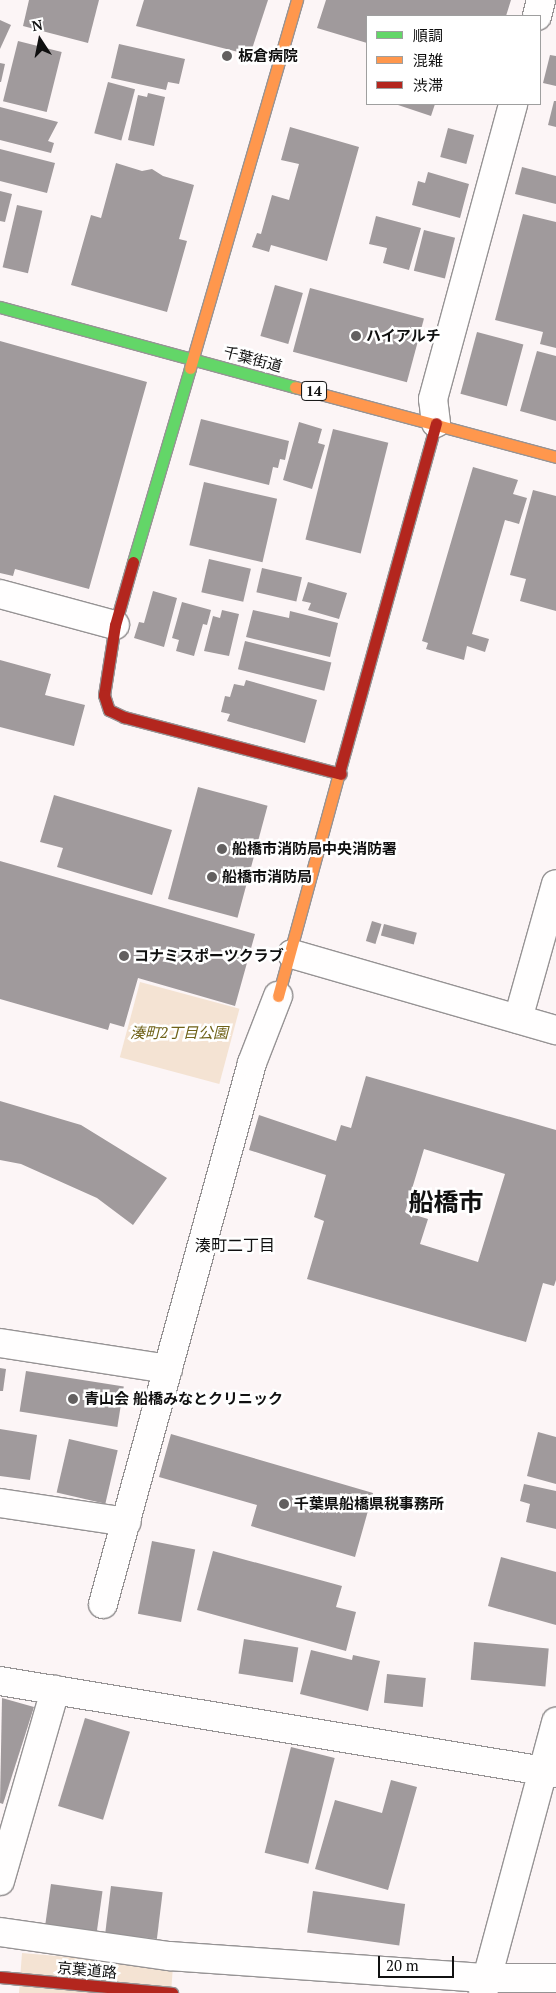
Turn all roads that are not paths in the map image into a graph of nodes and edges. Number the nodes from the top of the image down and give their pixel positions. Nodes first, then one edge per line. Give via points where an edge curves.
1 (298, 0) edge
2 (541, 0) edge
3 (537, 15) edge
4 (513, 105) edge
5 (0, 307) edge
6 (192, 358) junction
7 (436, 423) junction
8 (556, 457) edge
9 (0, 594) edge
10 (115, 625) junction
11 (341, 774) junction
12 (556, 884) edge
13 (292, 954) junction
14 (278, 996) joint
15 (518, 1020) junction
16 (556, 1030) edge
17 (0, 1343) edge
18 (168, 1369) junction
19 (0, 1503) edge
20 (127, 1522) junction
21 (103, 1604) dead end
22 (0, 1681) edge
23 (55, 1690) junction
24 (556, 1722) edge
25 (549, 1772) edge
26 (0, 1881) edge
27 (0, 1932) edge
28 (0, 1977) edge
29 (556, 1978) edge
30 (485, 1986) edge
31 (172, 1993) edge

1 - 6 main road
2 - 3 street
4 - 7 street via 433,399
5 - 6 main road, 千葉街道 / 14
6 - 7 main road, 千葉街道 / 14
6 - 10 main road
7 - 8 main road, 千葉街道 / 14
7 - 11 main road
9 - 10 street
10 - 11 main road via 104,695 110,710
11 - 13 main road
12 - 15 street
13 - 14 main road
13 - 15 street
14 - 18 street via 252,1064
15 - 16 street
17 - 18 street
18 - 20 street
19 - 20 street
20 - 21 street
22 - 23 street
23 - 25 street
23 - 26 street
24 - 25 street
25 - 30 street
27 - 30 street via 168,1956
28 - 31 main road, 京葉道路
29 - 30 street

